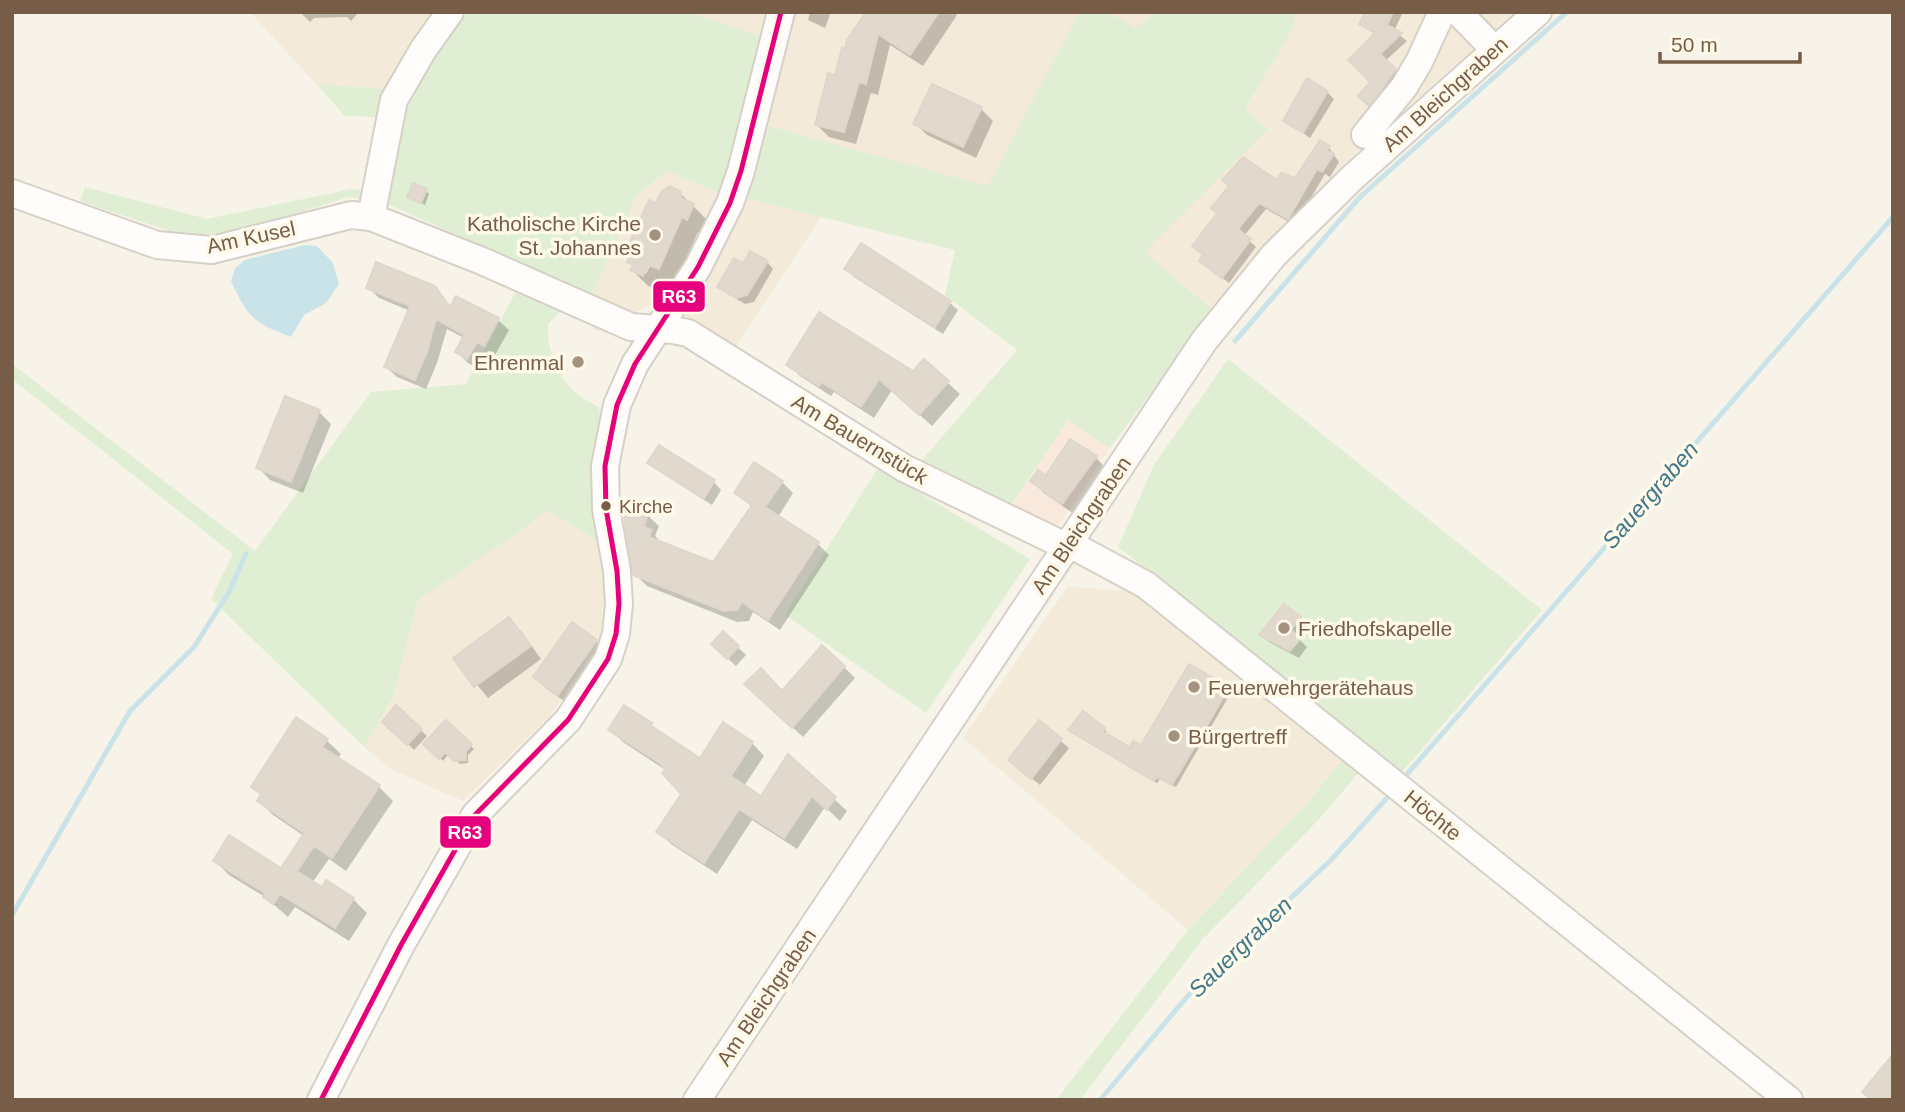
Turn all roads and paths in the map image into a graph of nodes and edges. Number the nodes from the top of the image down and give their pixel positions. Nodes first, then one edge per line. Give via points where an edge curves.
1 (450, 12) edge
2 (780, 12) edge
3 (1442, 12) edge
4 (1458, 12) edge
5 (1538, 12) edge
6 (1494, 49) junction
7 (1365, 135) dead end
8 (12, 194) edge
9 (371, 217) junction
10 (657, 329) junction
11 (1068, 545) junction
12 (321, 1100) edge
13 (697, 1100) edge
14 (1789, 1100) edge

1 - 9 street via 394,100
2 - 10 street via 730,203 698,267
3 - 7 street via 1404,87
4 - 6 street
5 - 6 street, Am Bleichgraben
6 - 11 street, Am Bleichgraben via 1274,255 1204,341
8 - 9 street, Am Kusel via 157,245 212,250 351,215
9 - 10 street, Am Kusel via 631,327
10 - 11 street, Am Bauernstück via 688,334 904,468
10 - 12 street via 617,405 605,466 606,509 620,604 608,659 568,720 475,815
11 - 13 street, Am Bleichgraben
11 - 14 street, Höchte via 1146,585

